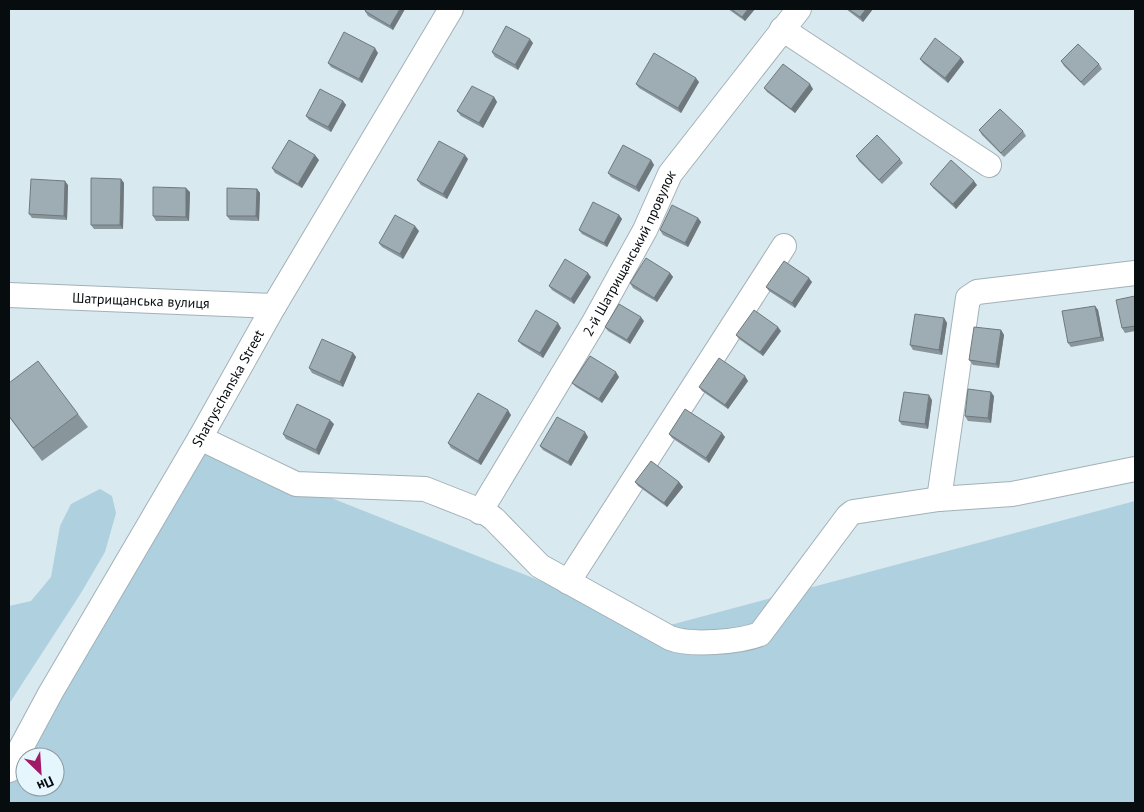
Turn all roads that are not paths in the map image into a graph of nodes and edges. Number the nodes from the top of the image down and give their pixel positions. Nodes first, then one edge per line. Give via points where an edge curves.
1 (451, 9) edge
2 (798, 9) edge
3 (782, 29) junction
4 (989, 165) dead end
5 (784, 246) dead end
6 (1135, 273) edge
7 (9, 295) edge
8 (274, 306) junction
9 (200, 438) junction
10 (1135, 469) edge
11 (939, 499) junction
12 (480, 512) junction
13 (568, 582) junction
14 (9, 770) edge

1 - 8 street, Shatryschanska Street
2 - 3 street, 2-й Шатрищанський провулок
3 - 4 street
3 - 12 street, 2-й Шатрищанський провулок via 670,174 645,230 593,324
5 - 13 street
6 - 11 street via 977,292 968,298
7 - 8 street, Шатрищанська вулиця
8 - 9 street, Shatryschanska Street
9 - 12 street via 296,484 425,489
9 - 14 street, Shatryschanska Street
10 - 11 street via 1012,494
11 - 13 street via 850,514 764,631 746,639 678,641
12 - 13 street via 494,519 540,566

